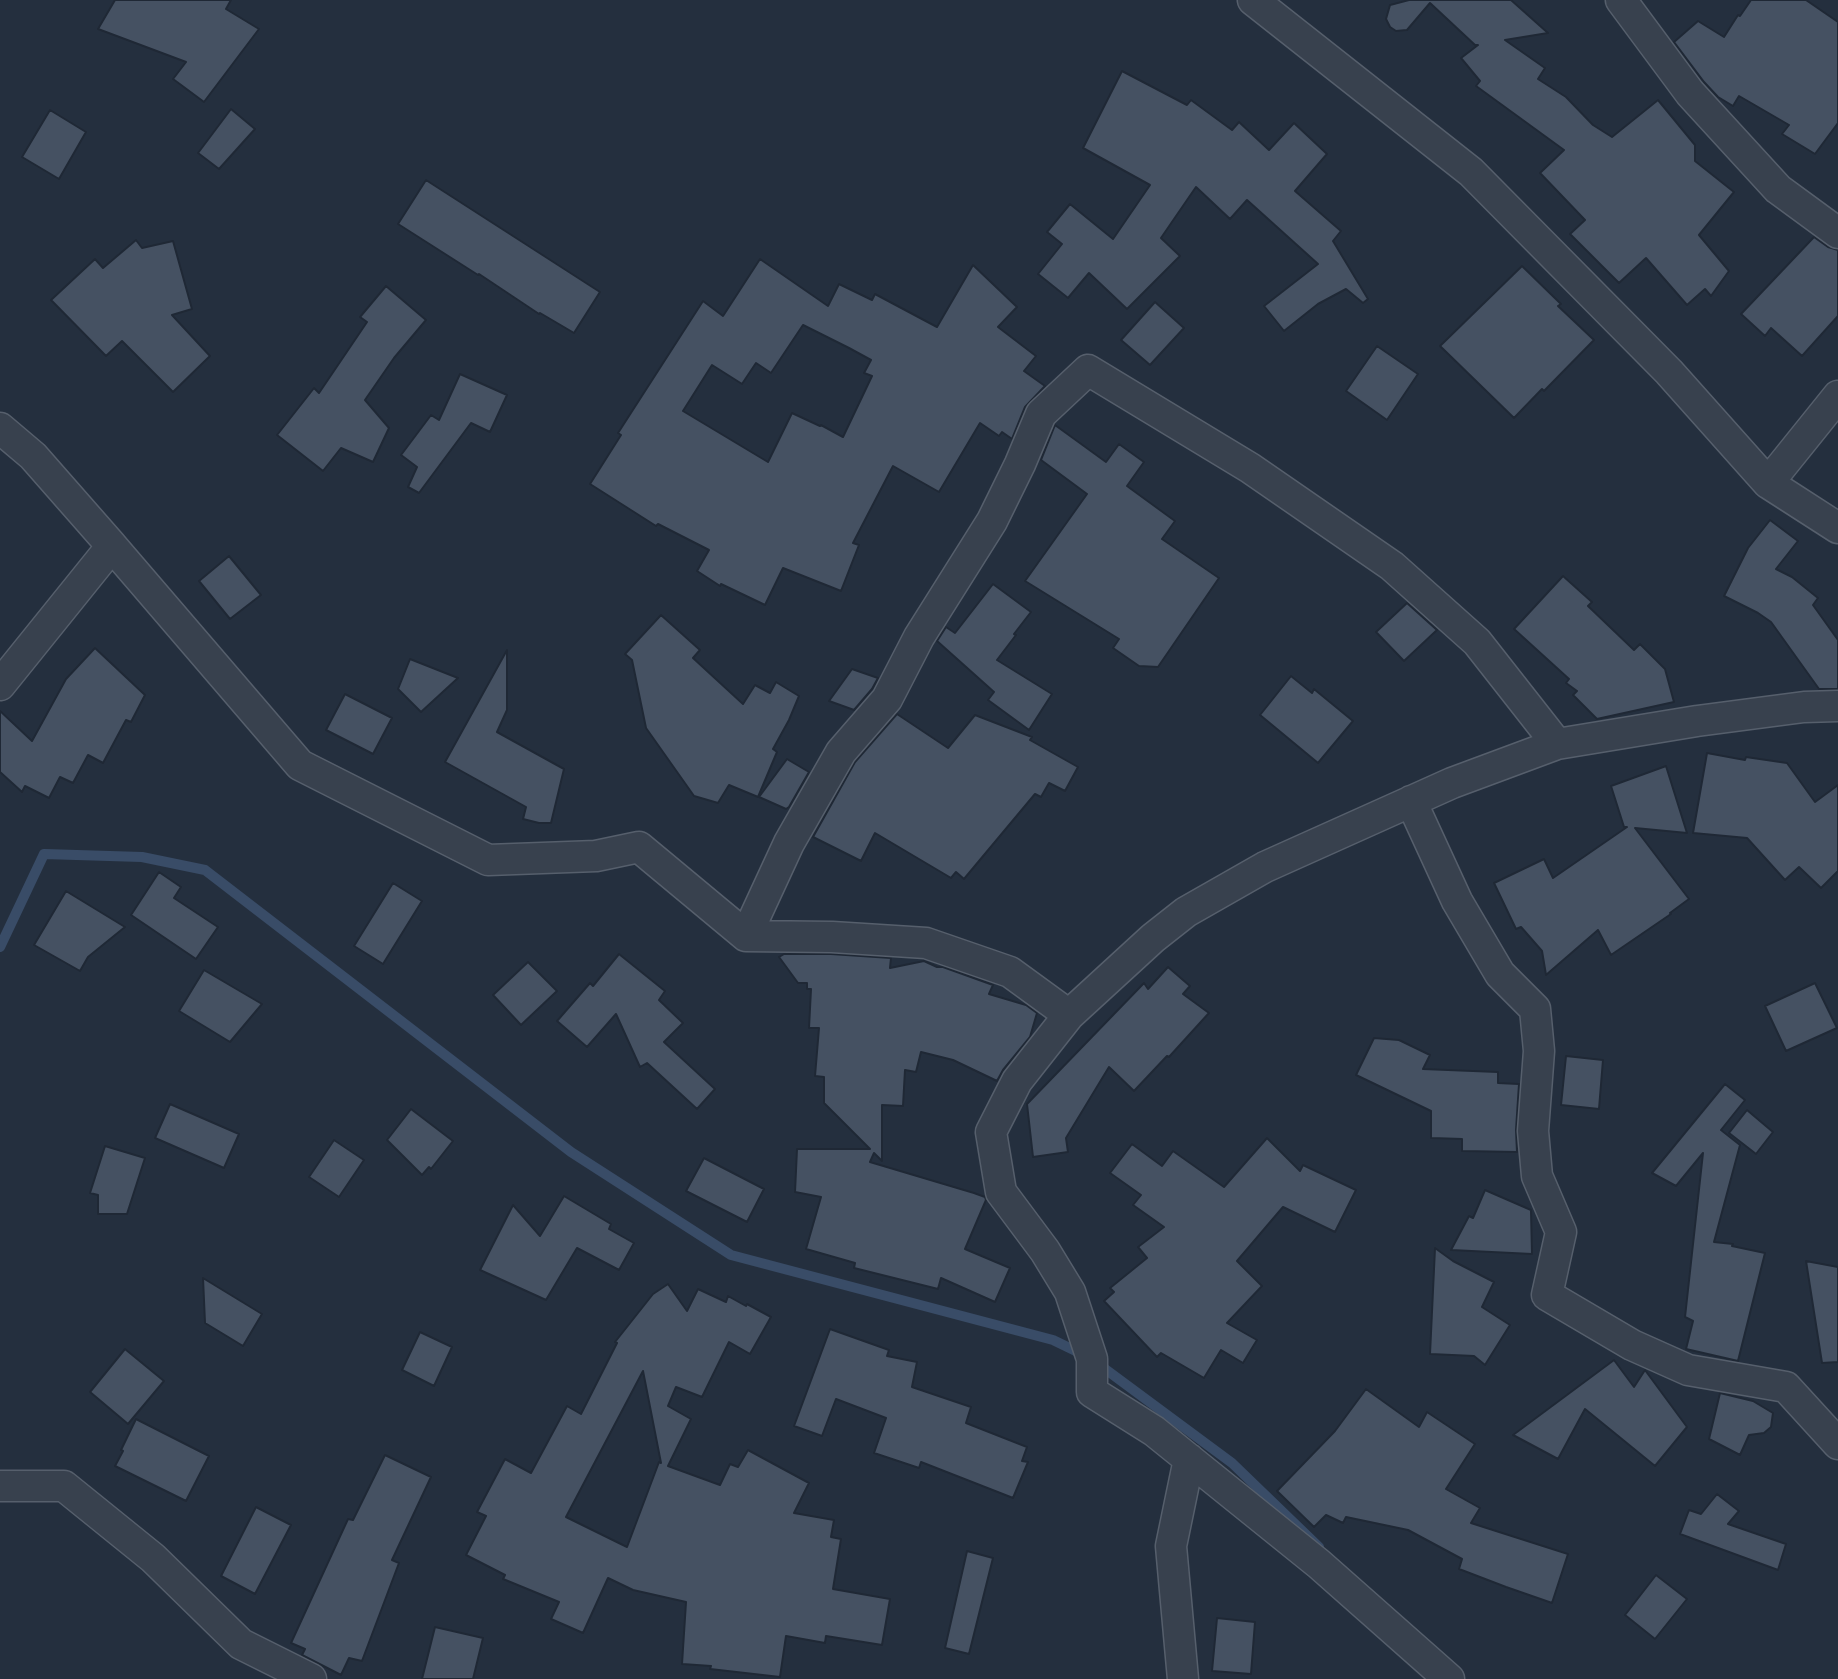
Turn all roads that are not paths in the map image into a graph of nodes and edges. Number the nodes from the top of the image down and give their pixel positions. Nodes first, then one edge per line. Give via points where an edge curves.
1 (1253, 0) edge
2 (1621, 0) edge
3 (1838, 233) edge
4 (1838, 396) edge
5 (0, 428) edge
6 (1768, 483) junction
7 (1838, 528) edge
8 (112, 546) junction
9 (0, 685) edge
10 (1838, 706) edge
11 (1557, 744) junction
12 (1411, 801) junction
13 (746, 936) junction
14 (1069, 1015) junction
15 (1838, 1444) edge
16 (1189, 1459) junction
17 (0, 1486) edge
18 (311, 1679) edge
19 (1183, 1679) edge
20 (1449, 1679) edge

1 - 6 street via 1471,172 1670,372
2 - 3 street via 1690,93 1778,189
4 - 6 street
5 - 8 street via 33,456
6 - 7 street
8 - 9 street
8 - 13 street via 300,765 488,860 596,856 639,847
10 - 11 street via 1697,721
11 - 12 street
11 - 13 street via 1477,642 1392,566 1250,468 1088,370 1041,414 992,521 919,637 887,699 841,752 789,843
12 - 14 street via 1265,867 1186,912
12 - 15 street via 1457,901 1494,964 1535,1009 1539,1051 1533,1131 1536,1177 1561,1232 1547,1295 1632,1345 1688,1370 1786,1387
13 - 14 street via 926,943 1010,972
14 - 16 street via 1017,1081 991,1132 1001,1192 1070,1292 1092,1359 1092,1392
16 - 19 street via 1171,1546
16 - 20 street via 1319,1564
17 - 18 street via 64,1486 153,1558 241,1644

